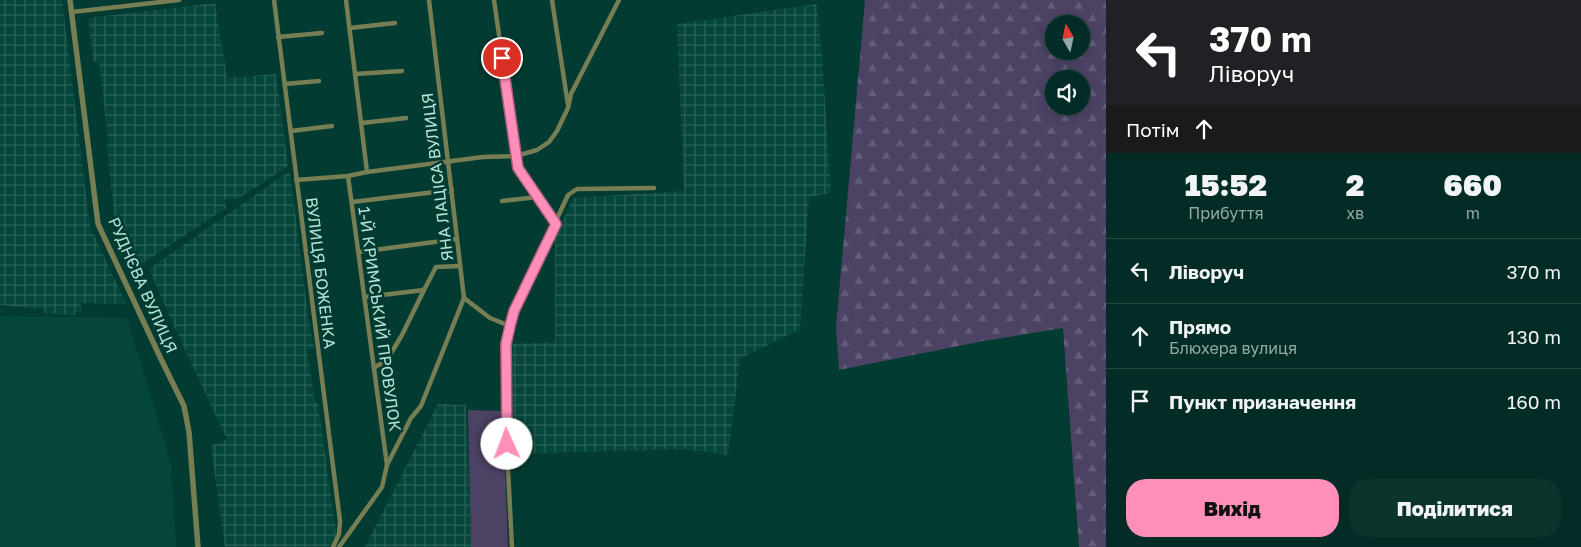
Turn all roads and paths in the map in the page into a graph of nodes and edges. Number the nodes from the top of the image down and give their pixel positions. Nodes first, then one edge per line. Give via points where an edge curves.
1 (70, 0) edge
2 (179, 0) edge
3 (274, 0) edge
4 (346, 0) edge
5 (429, 0) edge
6 (494, 0) edge
7 (552, 0) edge
8 (619, 0) edge
9 (72, 12) junction
10 (395, 23) dead end
11 (350, 28) junction
12 (322, 33) dead end
13 (278, 38) junction
14 (402, 70) dead end
15 (356, 74) junction
16 (319, 81) dead end
17 (285, 84) junction
18 (568, 108) junction
19 (406, 118) dead end
20 (362, 123) junction
21 (332, 126) dead end
22 (291, 131) junction
23 (516, 156) junction
24 (448, 161) junction
25 (368, 172) junction
26 (348, 176) junction
27 (296, 180) junction
28 (654, 188) dead end
29 (452, 190) junction
30 (538, 197) junction
31 (502, 201) dead end
32 (352, 202) junction
33 (556, 224) junction
34 (457, 239) junction
35 (359, 252) junction
36 (460, 266) junction
37 (424, 290) junction
38 (365, 297) junction
39 (464, 298) junction
40 (510, 326) junction
41 (375, 368) junction
42 (387, 465) junction
43 (198, 547) edge
44 (332, 547) edge
45 (339, 547) edge
46 (512, 547) edge

1 - 9 street, РУДНЄВА ВУЛИЦЯ
2 - 9 street
3 - 13 street, ВУЛИЦЯ БОЖЕНКА
4 - 11 street
5 - 24 street, ЯНА ЛАЦІСА ВУЛИЦЯ
6 - 23 street
7 - 18 street
8 - 18 street
9 - 43 street, РУДНЄВА ВУЛИЦЯ via 98,224 184,406
10 - 11 street
11 - 15 street
12 - 13 street
13 - 17 street, ВУЛИЦЯ БОЖЕНКА
14 - 15 street
15 - 20 street
16 - 17 street
17 - 22 street, ВУЛИЦЯ БОЖЕНКА
18 - 23 street via 549,142 537,150
19 - 20 street
20 - 25 street
21 - 22 street
22 - 27 street, ВУЛИЦЯ БОЖЕНКА
23 - 24 street
23 - 30 street via 518,168
24 - 25 street
24 - 29 street, ЯНА ЛАЦІСА ВУЛИЦЯ
25 - 26 street
26 - 27 street
26 - 32 street, 1-Й КРИМСЬКИЙ ПРОВУЛОК
27 - 44 street, ВУЛИЦЯ БОЖЕНКА via 340,521 339,534
28 - 33 street via 576,189 568,195
29 - 32 street
29 - 34 street, ЯНА ЛАЦІСА ВУЛИЦЯ
30 - 31 street
30 - 33 street
32 - 35 street, 1-Й КРИМСЬКИЙ ПРОВУЛОК
33 - 40 street via 514,311
34 - 35 street
34 - 36 street, ЯНА ЛАЦІСА ВУЛИЦЯ
35 - 38 street, 1-Й КРИМСЬКИЙ ПРОВУЛОК
36 - 37 street via 436,268
36 - 39 street, ЯНА ЛАЦІСА ВУЛИЦЯ
37 - 38 street
37 - 41 street via 387,360
38 - 41 street, 1-Й КРИМСЬКИЙ ПРОВУЛОК
39 - 40 street via 490,318
39 - 42 street via 421,406 411,418
40 - 46 street via 506,344 506,430
41 - 42 street, 1-Й КРИМСЬКИЙ ПРОВУЛОК
42 - 45 street via 382,487

